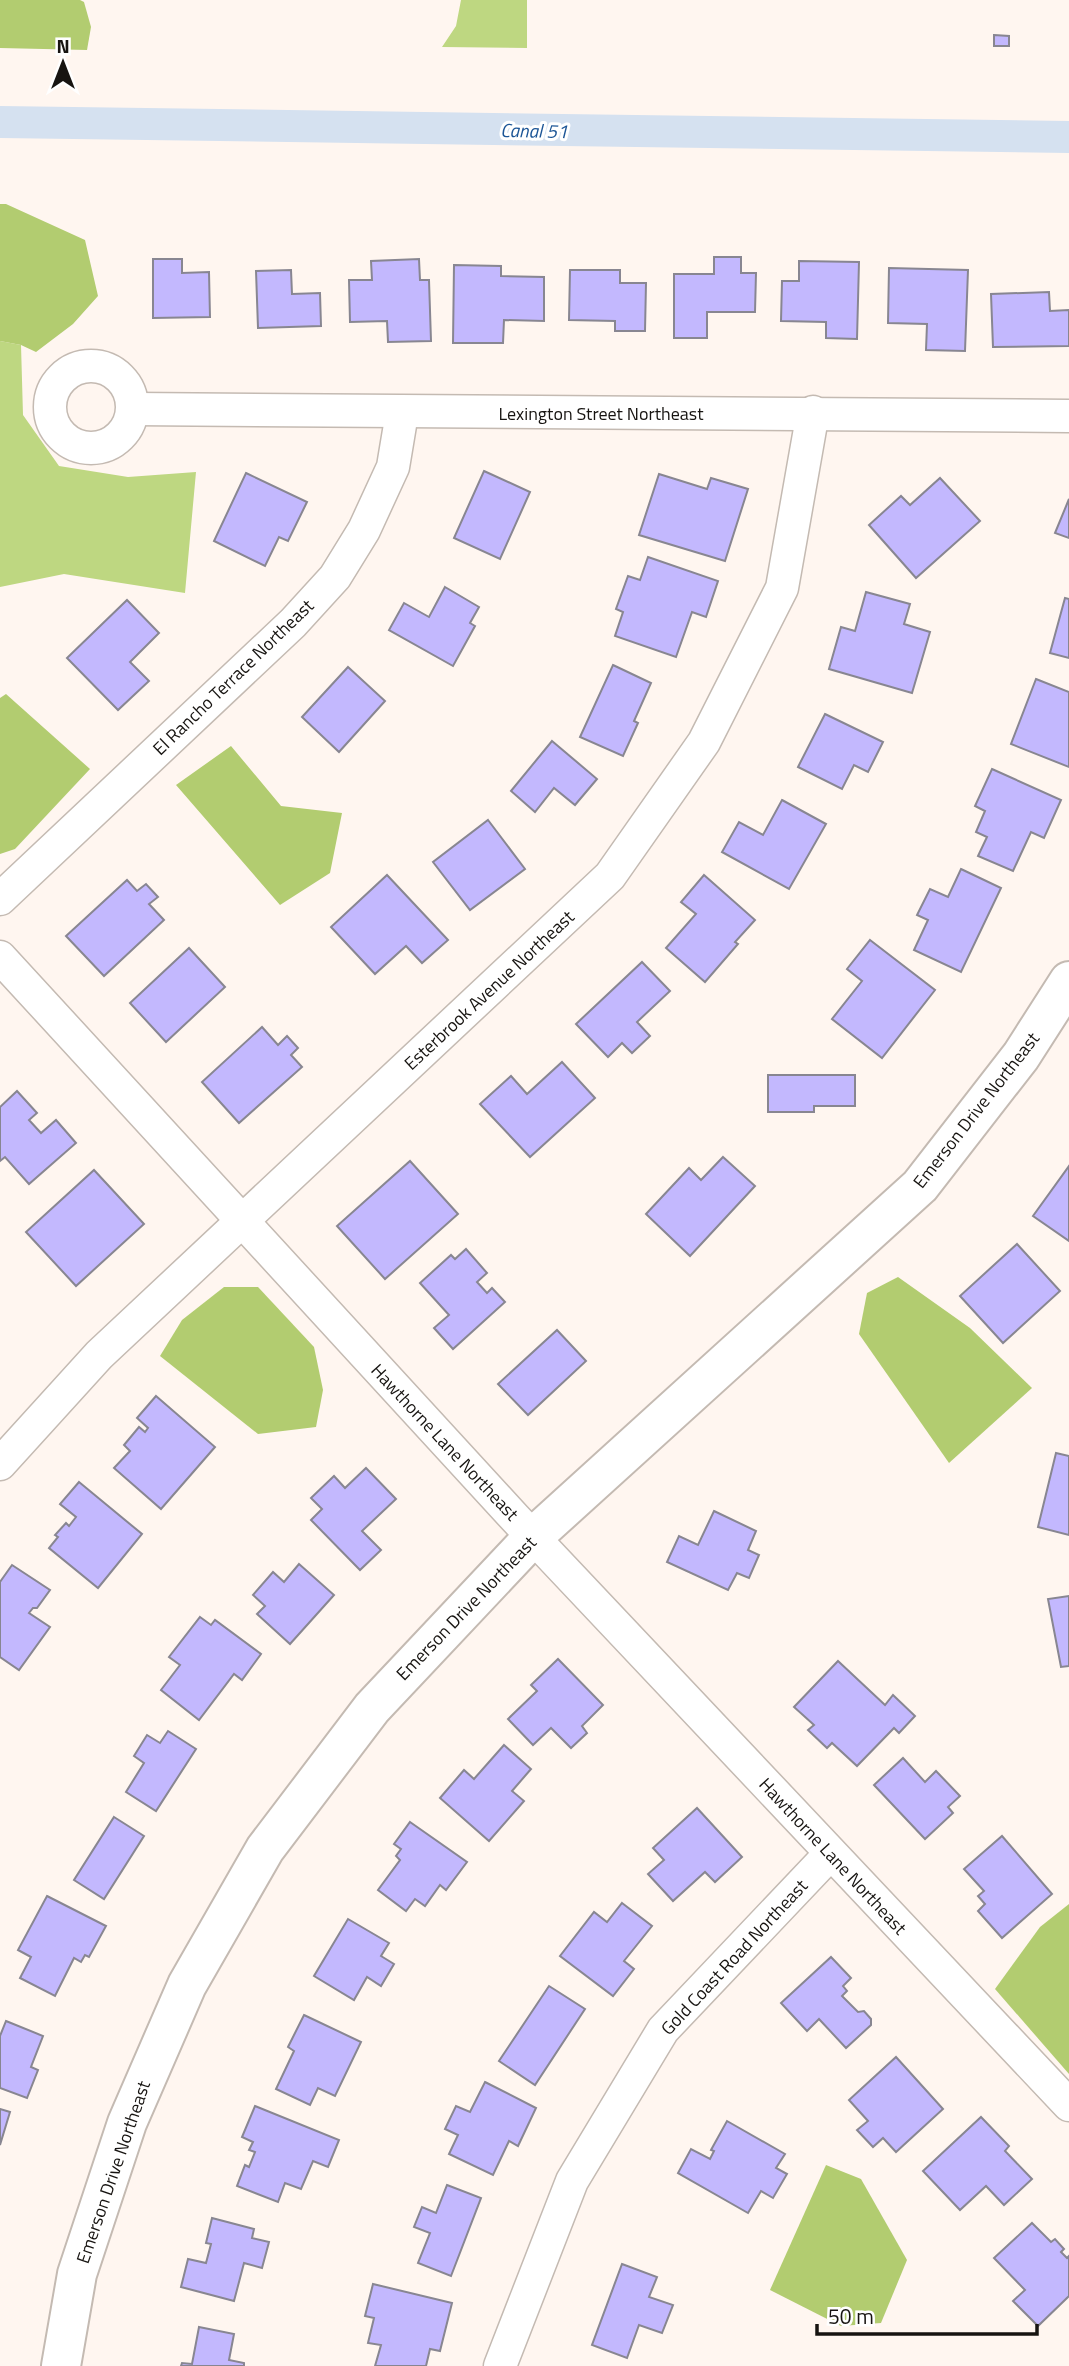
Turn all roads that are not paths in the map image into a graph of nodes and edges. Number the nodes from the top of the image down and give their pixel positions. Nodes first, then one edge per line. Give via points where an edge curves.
1 (133, 409) dead end
2 (813, 412) junction
3 (402, 413) junction
4 (1069, 416) edge
5 (0, 899) edge
6 (0, 957) edge
7 (1069, 981) edge
8 (241, 1221) junction
9 (0, 1464) edge
10 (533, 1537) junction
11 (830, 1854) junction
12 (1069, 2105) edge
13 (61, 2366) edge
14 (500, 2366) edge

1 - 3 street, Lexington Street Northeast
2 - 3 street, Lexington Street Northeast
2 - 4 street, Lexington Street Northeast
2 - 8 street, Esterbrook Avenue Northeast via 782,588 704,742 610,876
3 - 5 street, El Rancho Terrace Northeast via 393,467 364,530 335,577 293,623
6 - 8 street, Hawthorne Lane Northeast
7 - 10 street, Emerson Drive Northeast via 1021,1056 920,1186
8 - 9 street, Esterbrook Avenue Northeast via 99,1354
8 - 10 street, Hawthorne Lane Northeast
10 - 11 street, Hawthorne Lane Northeast
10 - 13 street, Emerson Drive Northeast via 366,1716 265,1849 192,1976 127,2123 77,2274
11 - 12 street, Hawthorne Lane Northeast
11 - 14 street, Gold Coast Road Northeast via 663,2030 572,2181

